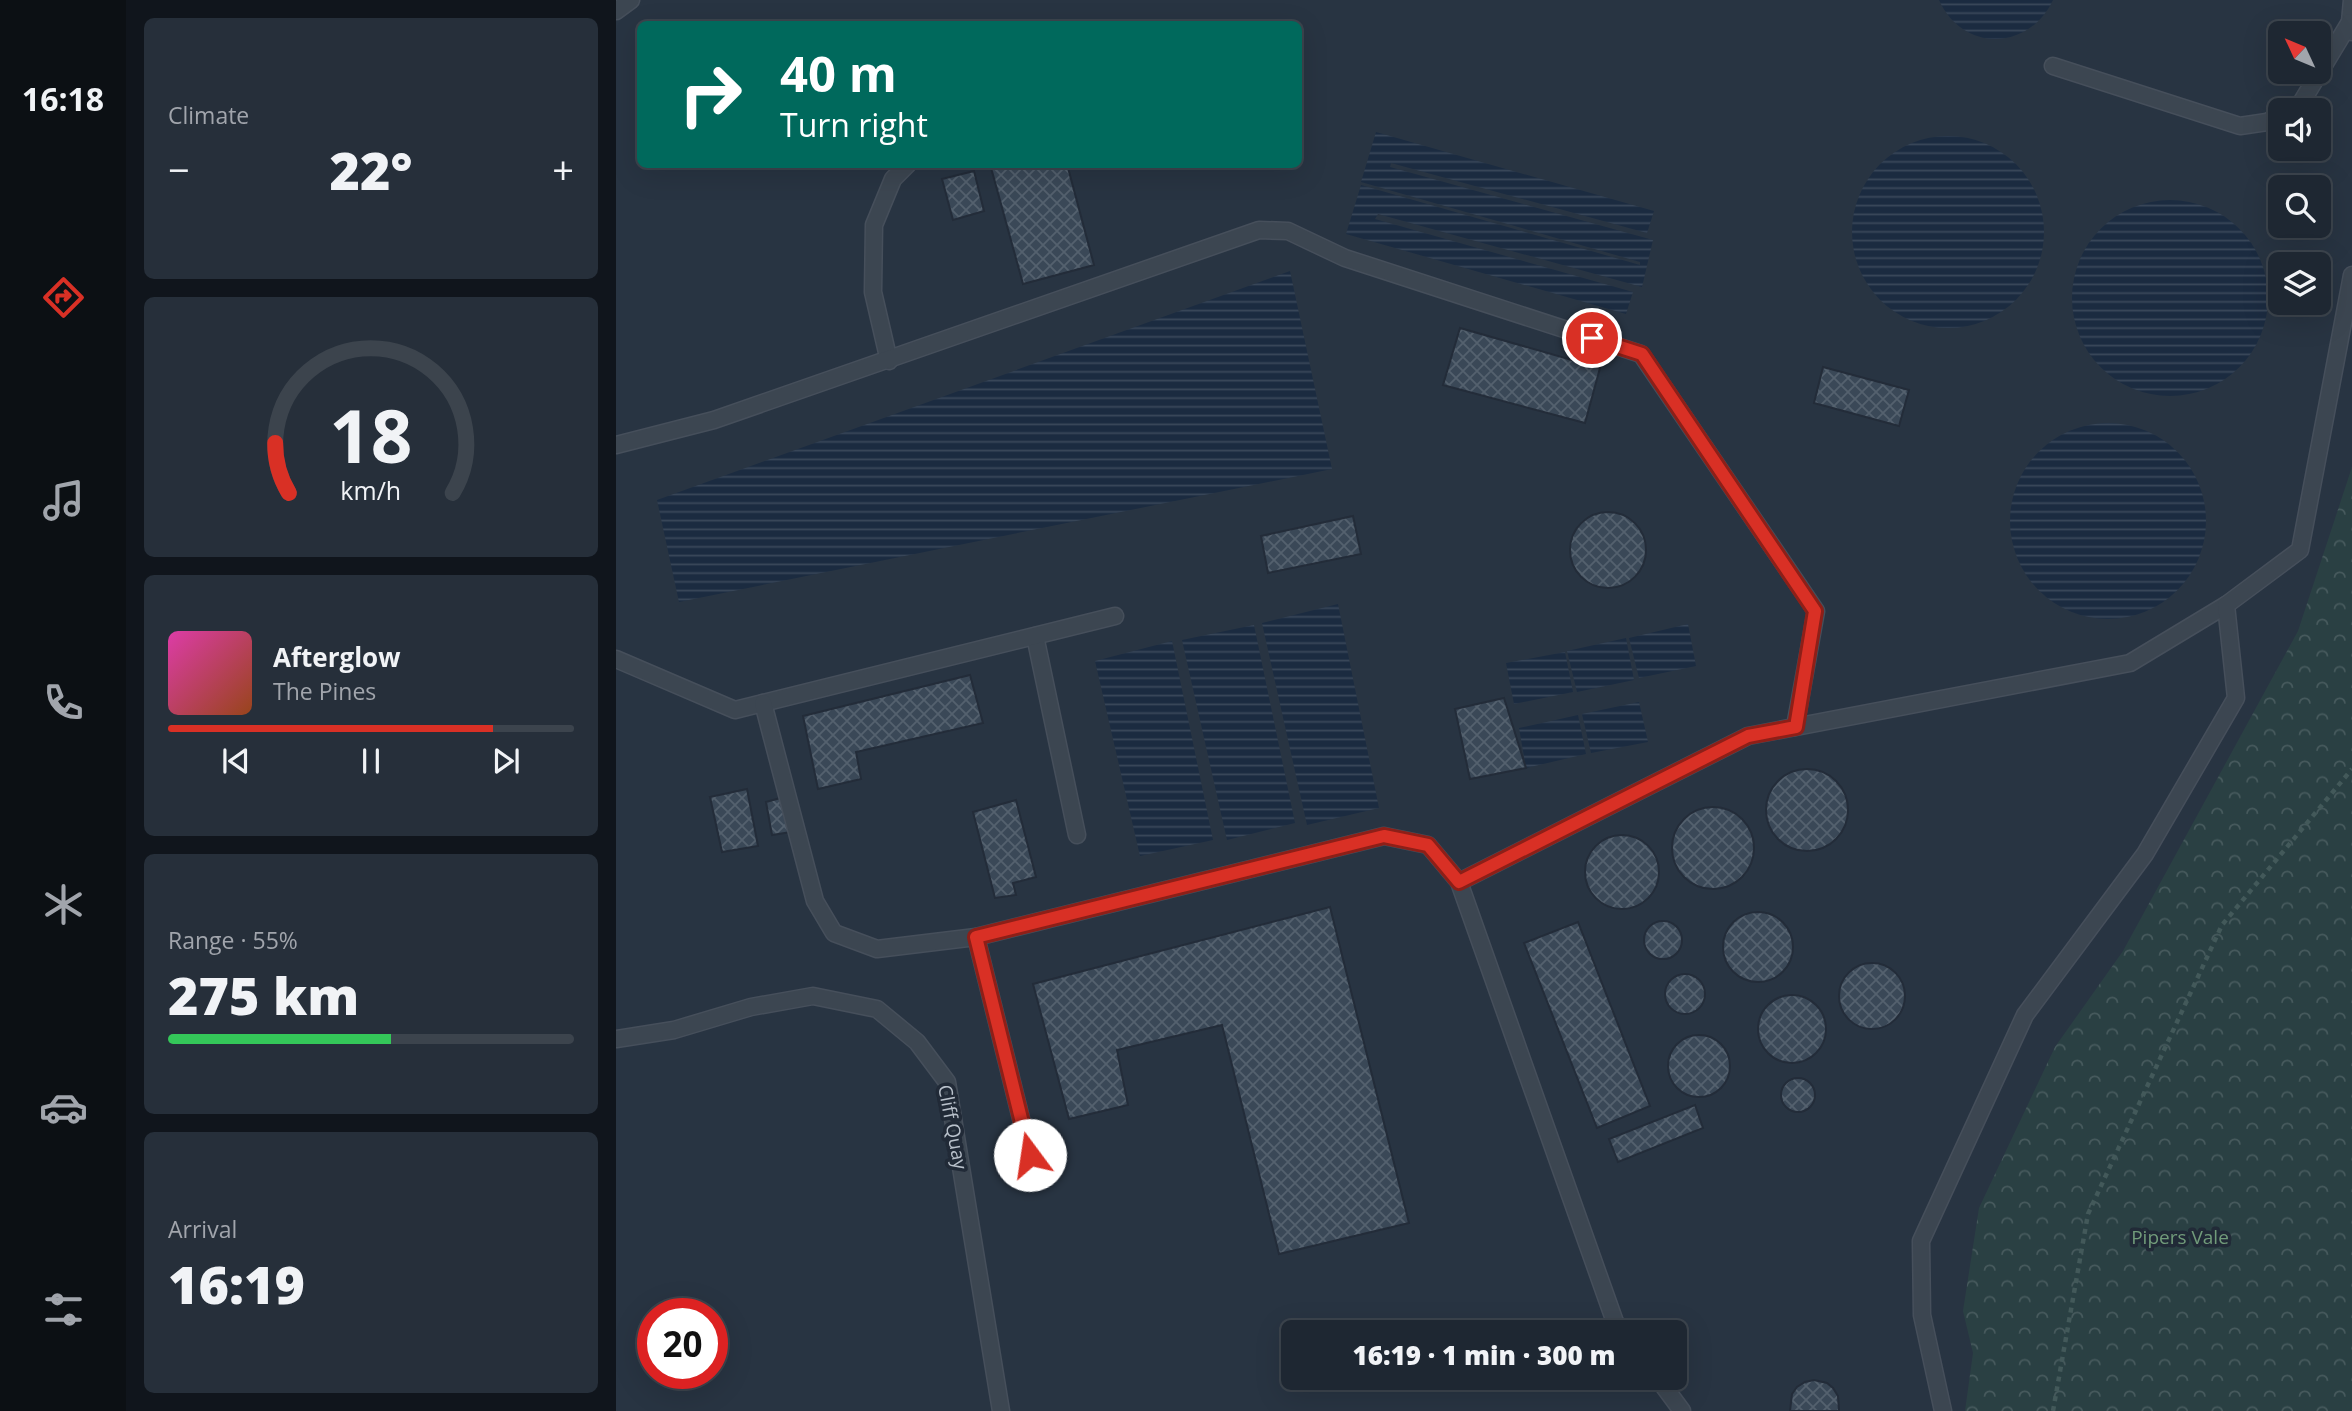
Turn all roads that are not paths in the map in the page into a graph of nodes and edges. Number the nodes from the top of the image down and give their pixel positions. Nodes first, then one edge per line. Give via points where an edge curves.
1 (631, 0) edge
2 (2352, 0) edge
3 (616, 11) edge
4 (2351, 27) edge
5 (2053, 66) dead end
6 (2305, 98) edge
7 (2268, 122) edge
8 (904, 168) edge
9 (2352, 275) edge
10 (889, 361) junction
11 (616, 445) edge
12 (2226, 605) junction
13 (1115, 615) dead end
14 (1035, 636) junction
15 (616, 659) edge
16 (764, 703) junction
17 (1796, 727) junction
18 (1077, 835) dead end
19 (1459, 882) junction
20 (976, 937) junction
21 (616, 1039) edge
22 (1030, 1155) dead end
23 (1614, 1320) edge
24 (1667, 1390) edge
25 (1001, 1411) edge
26 (1682, 1411) edge
27 (1943, 1411) edge

1 - 3 lane
2 - 4 lane
4 - 6 lane
5 - 7 lane via 2240,126
8 - 10 lane via 892,179 874,225 873,292
9 - 12 lane via 2300,550
10 - 11 lane via 714,420
10 - 17 lane via 1259,230 1288,231 1345,258 1642,354 1815,611
12 - 17 lane via 2130,663
12 - 27 lane via 2236,698 2145,854 2025,1015 1921,1241 1922,1315
13 - 14 lane
14 - 16 lane
14 - 18 lane
15 - 16 lane via 734,710
16 - 20 lane via 816,901 834,933 877,949
17 - 19 lane via 1748,736
19 - 20 lane via 1428,845 1384,836
19 - 23 lane
20 - 22 lane
21 - 25 lane, Cliff Quay via 674,1030 751,1007 813,996 877,1009 917,1042 947,1082
24 - 26 lane

